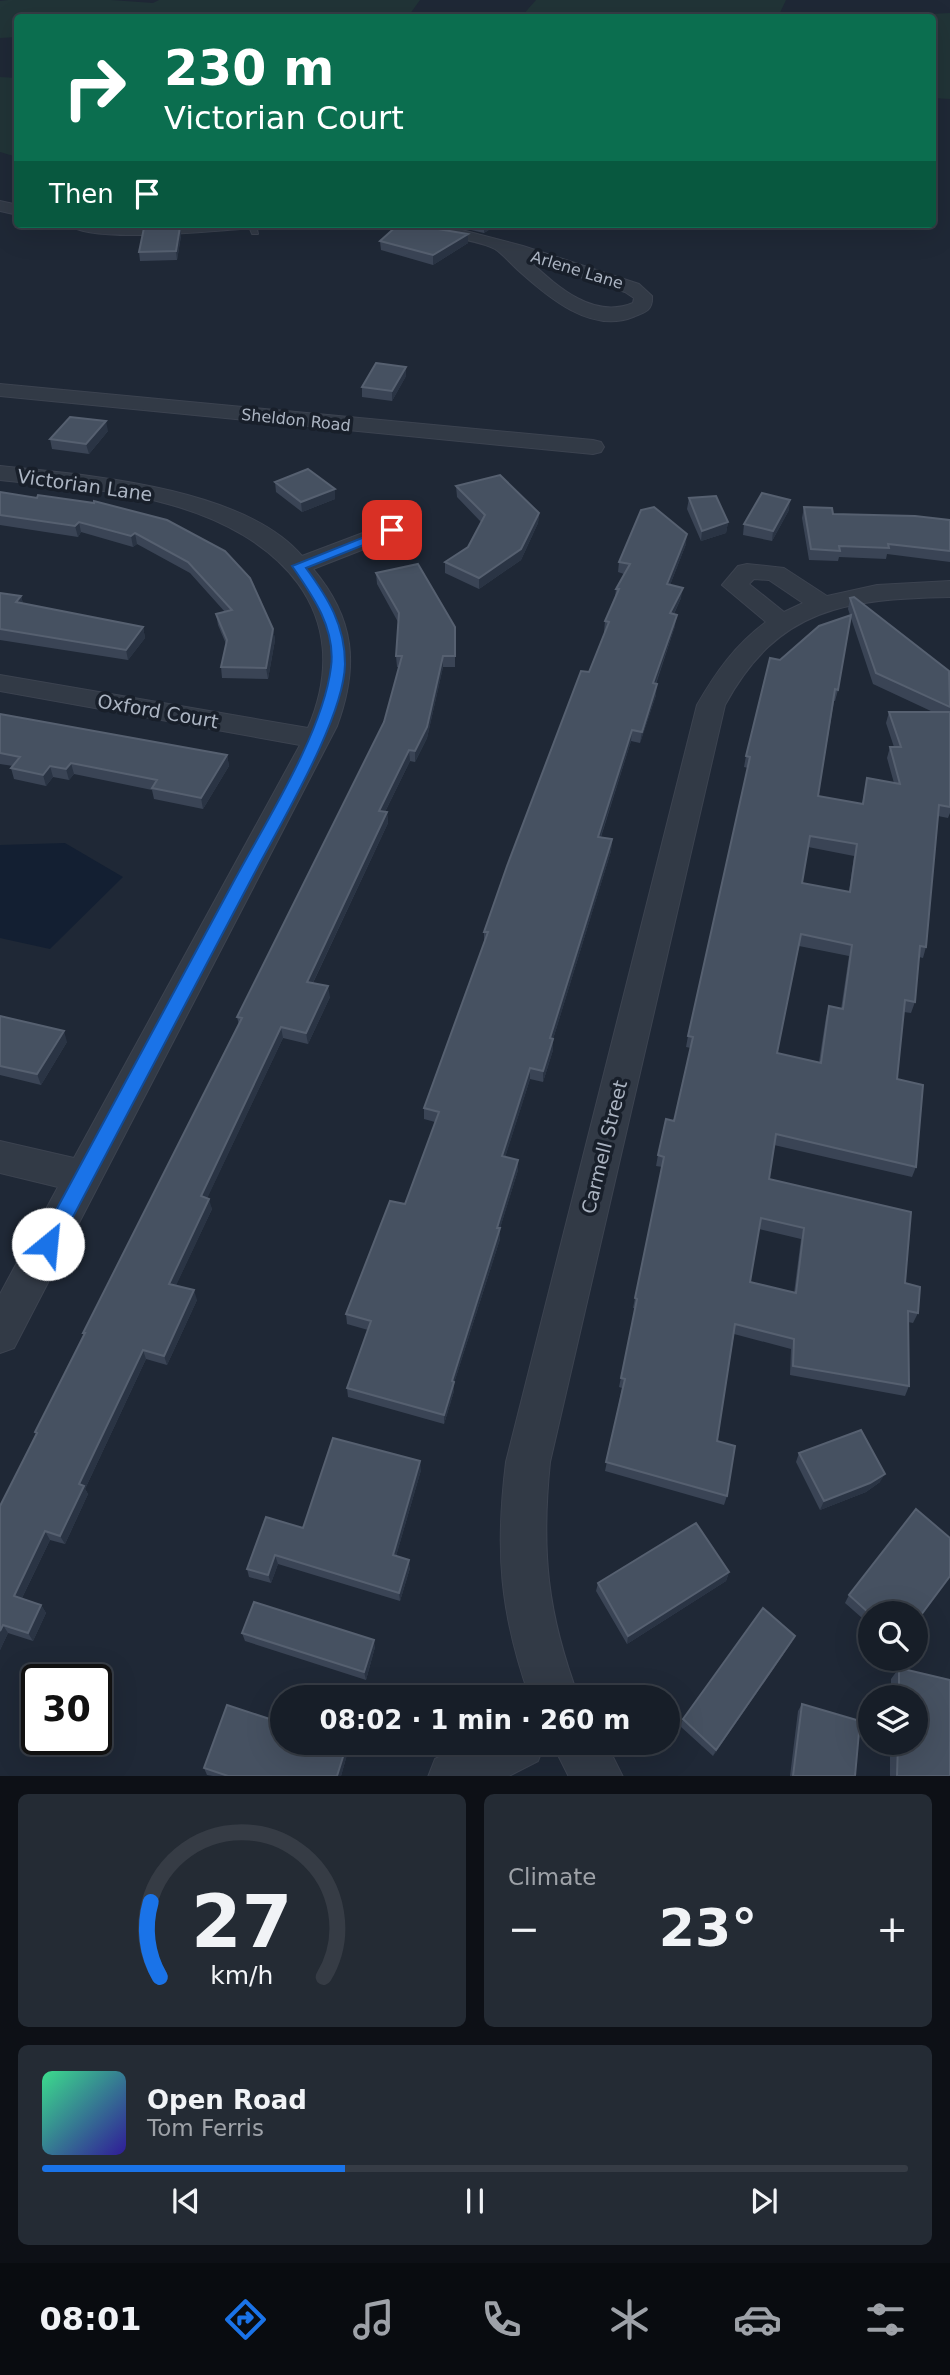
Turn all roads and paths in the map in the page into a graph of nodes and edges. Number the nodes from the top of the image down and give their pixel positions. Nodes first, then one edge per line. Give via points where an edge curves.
1 (113, 228) edge
2 (210, 228) edge
3 (428, 228) edge
4 (502, 247) junction
5 (0, 390) edge
6 (593, 447) dead end
7 (0, 473) edge
8 (392, 530) dead end
9 (299, 566) junction
10 (950, 589) edge
11 (821, 603) junction
12 (780, 621) junction
13 (0, 683) edge
14 (316, 739) junction
15 (0, 1157) edge
16 (84, 1177) junction
17 (0, 1334) edge
18 (550, 1685) edge
19 (496, 1755) edge
20 (585, 1755) edge
21 (453, 1776) edge
22 (598, 1776) edge

1 - 2 street
3 - 4 street, Arlene Lane
4 - 4 street, Arlene Lane via 575,306 612,315 642,306 643,296 632,288
5 - 6 street, Sheldon Road
7 - 9 street, Victorian Lane via 131,489 205,508 270,541
8 - 9 street
9 - 14 street, Victorian Lane via 324,602 337,641 336,685
10 - 11 street, Carmell Street via 905,590
11 - 12 street, Carmell Street
11 - 12 street via 775,573 747,571 735,585
12 - 18 street, Carmell Street via 735,663 711,705 528,1462 520,1518 523,1586
13 - 14 street, Oxford Court
14 - 16 street, Victorian Lane
15 - 16 street
16 - 17 street, Victorian Lane
19 - 21 street
20 - 22 street

